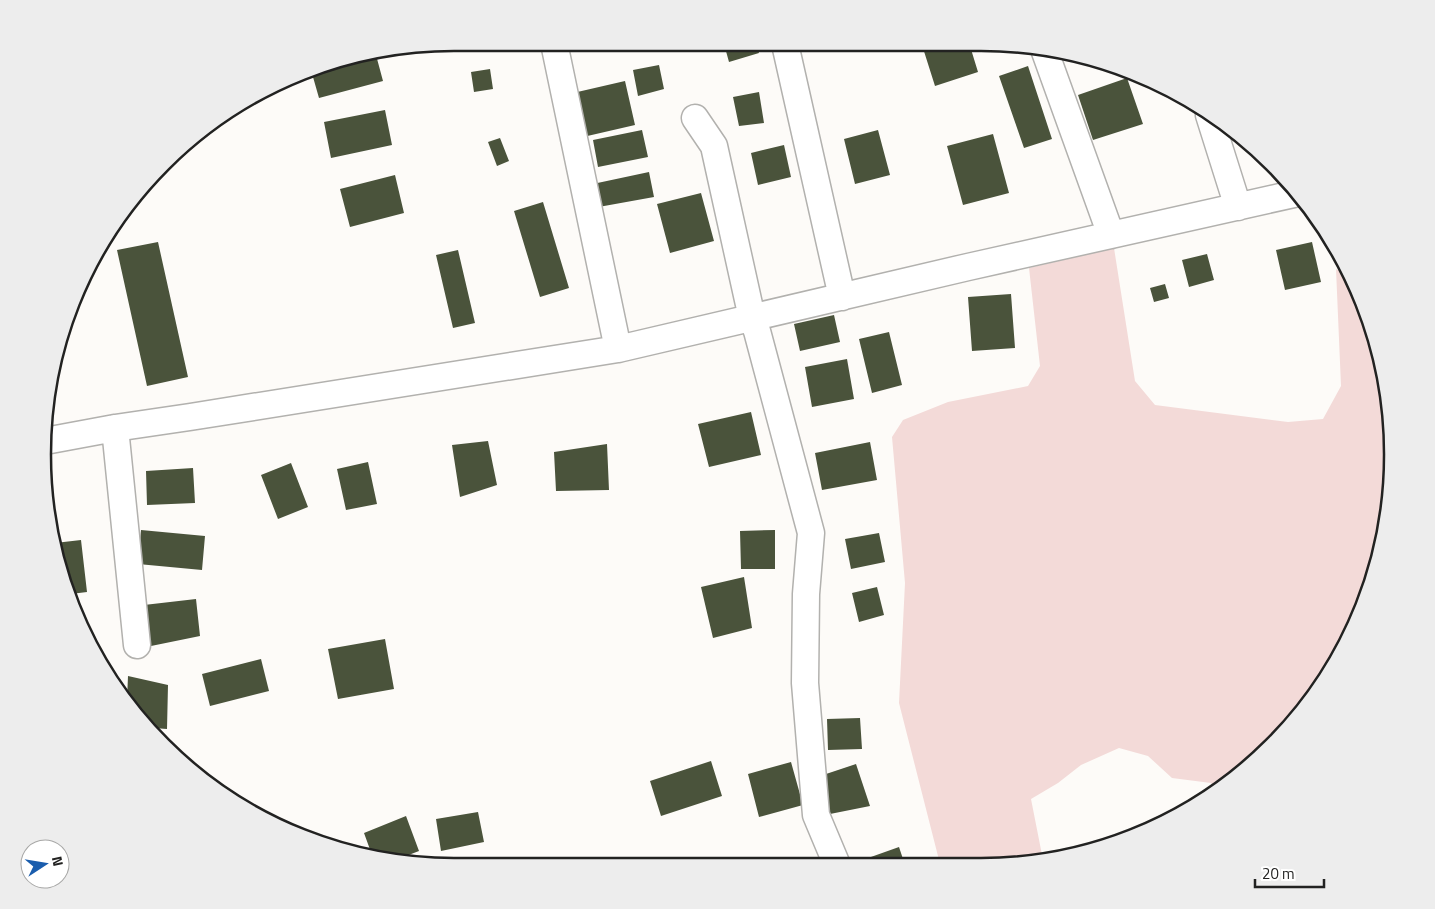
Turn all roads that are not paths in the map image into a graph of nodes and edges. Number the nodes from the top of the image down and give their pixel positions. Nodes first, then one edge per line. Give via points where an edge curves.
1 (556, 51) edge
2 (787, 51) edge
3 (1047, 57) edge
4 (695, 118) dead end
5 (1212, 124) edge
6 (1289, 196) edge
7 (1238, 207) junction
8 (1112, 235) junction
9 (842, 297) junction
10 (752, 318) junction
11 (618, 349) junction
12 (115, 428) junction
13 (52, 440) edge
14 (138, 645) dead end
15 (834, 858) edge

1 - 11 street
2 - 9 street
3 - 8 street
4 - 10 street via 714,146
5 - 7 street
6 - 7 street
7 - 8 street
8 - 9 street
9 - 10 street
10 - 11 street
10 - 15 street via 811,533 806,594 806,692 816,815
11 - 12 street
12 - 13 street
12 - 14 street

